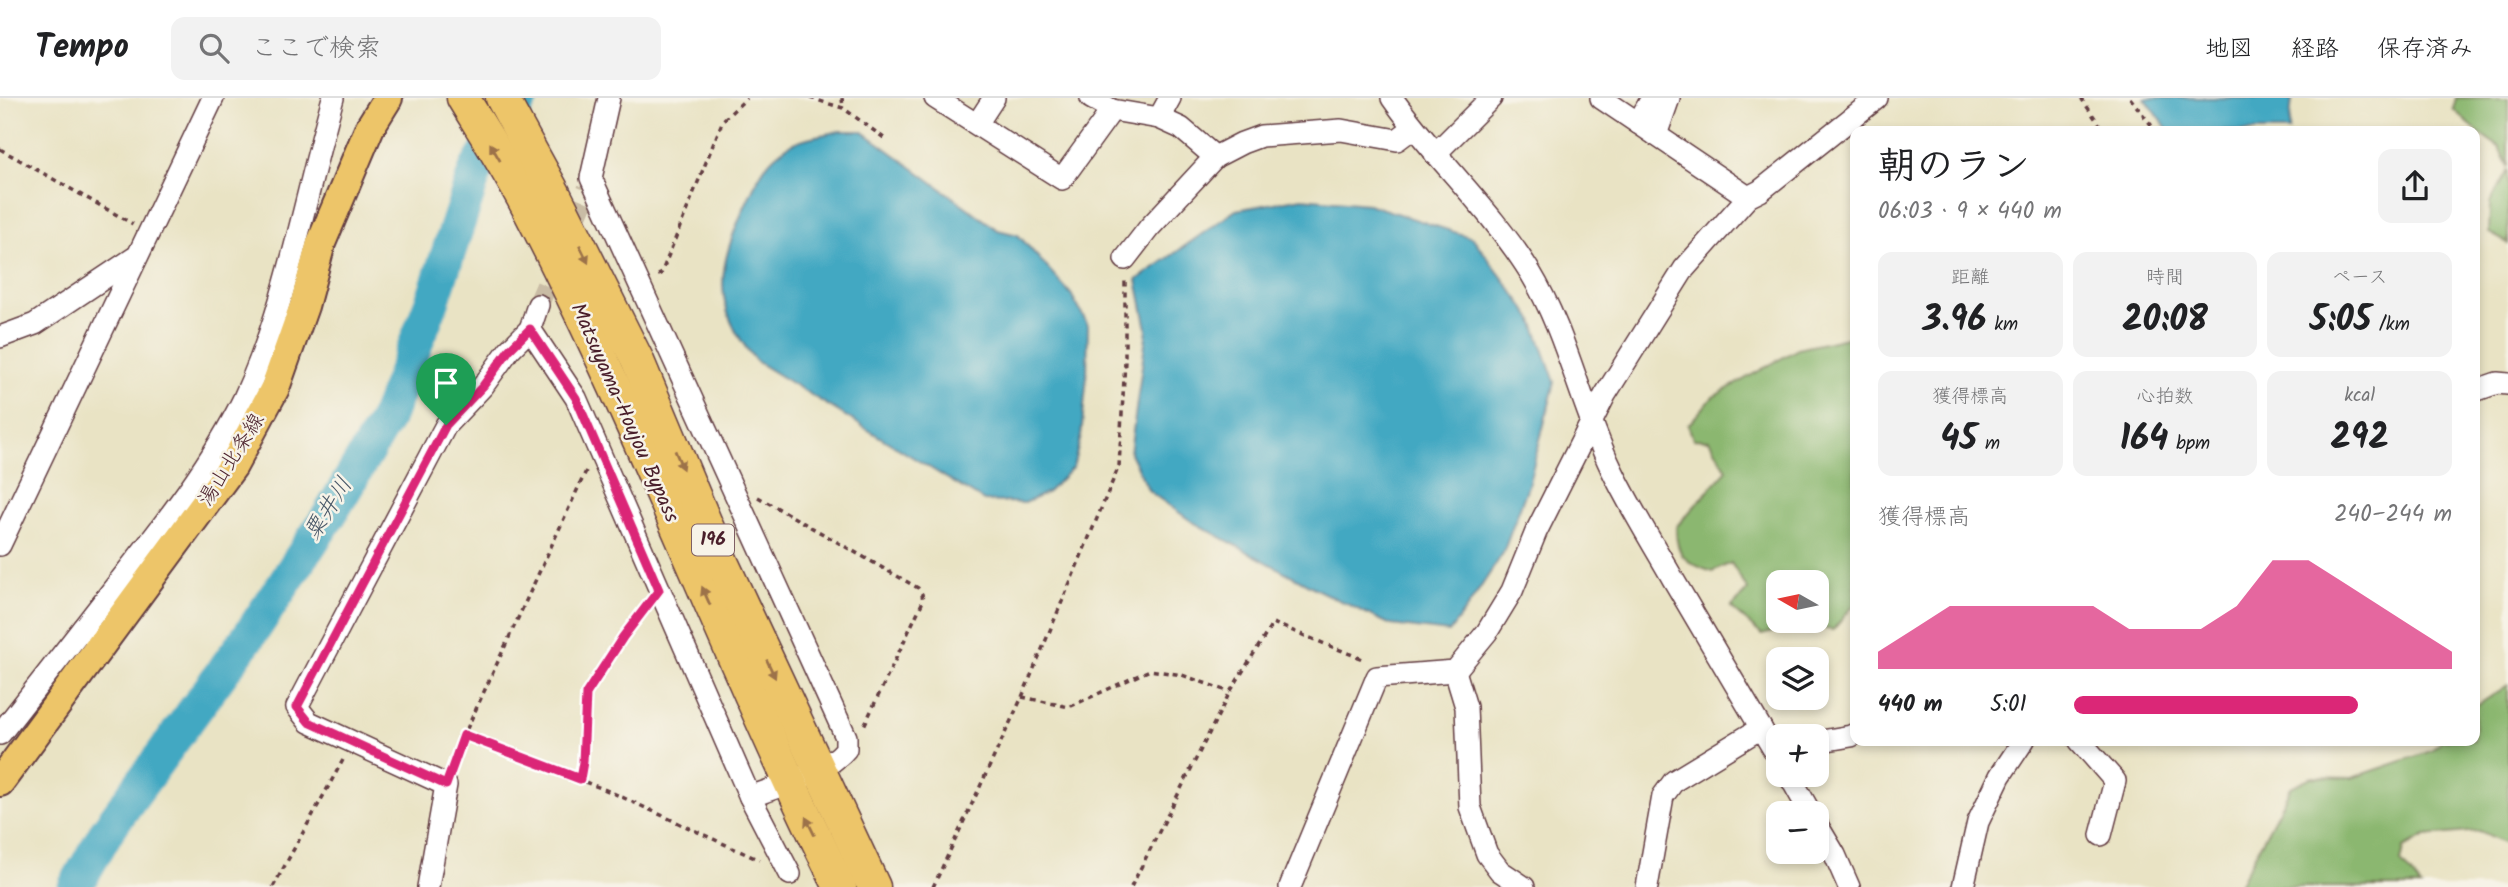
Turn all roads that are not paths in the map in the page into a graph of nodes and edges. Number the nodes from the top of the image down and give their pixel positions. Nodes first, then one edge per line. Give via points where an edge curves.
1 (213, 98) edge
2 (333, 98) edge
3 (388, 98) edge
4 (463, 98) edge
5 (502, 98) edge
6 (608, 98) edge
7 (935, 98) edge
8 (994, 98) edge
9 (1091, 98) edge
10 (1170, 98) edge
11 (1392, 98) edge
12 (1491, 98) edge
13 (1601, 98) edge
14 (1652, 98) edge
15 (1669, 98) edge
16 (1877, 98) edge
17 (1112, 110) junction
18 (1159, 118) junction
19 (977, 124) junction
20 (1413, 128) junction
21 (1647, 129) junction
22 (1435, 154) junction
23 (1215, 157) junction
24 (1748, 197) junction
25 (540, 199) junction
26 (136, 256) junction
27 (1125, 259) road end
28 (538, 305) tunnel mouth
29 (530, 329) junction
30 (0, 337) edge
31 (2508, 384) edge
32 (2480, 389) edge
33 (1592, 425) junction
34 (0, 545) edge
35 (93, 635) junction
36 (1455, 671) junction
37 (1761, 728) junction
38 (0, 734) edge
39 (1766, 736) edge
40 (1850, 736) edge
41 (1829, 740) edge
42 (2020, 746) edge
43 (2084, 746) edge
44 (817, 770) junction
45 (0, 782) edge
46 (788, 782) junction
47 (750, 797) junction
48 (2101, 835) dead end
49 (1829, 845) edge
50 (790, 874) road end
51 (428, 887) edge
52 (840, 887) edge
53 (874, 887) edge
54 (1290, 887) edge
55 (1524, 887) edge
56 (1647, 887) edge
57 (1849, 887) edge
58 (1962, 887) edge

1 - 26 street
2 - 35 street via 269,334 243,398 215,449
3 - 35 main road, 湯山北条線 via 370,127 321,243 304,306 269,399 233,466
25 -> 4 highway, Matsuyama-Houjou Bypass / 196
5 - 25 highway, Matsuyama-Houjou Bypass / 196
6 - 44 street via 590,183 846,737 846,749 838,759
7 - 19 street
8 - 19 street
9 - 17 street
10 - 18 street
11 - 20 street
12 - 22 street
13 - 21 street
14 - 21 street
15 - 21 street
16 - 24 street
17 - 18 street
17 - 19 street via 1062,179
18 - 23 street via 1181,128
20 - 22 street
20 - 23 street via 1397,139 1341,130 1261,136
21 - 24 street
22 - 33 street via 1506,239 1548,303
23 - 27 street
24 - 33 street via 1684,269 1605,395
25 -> 44 highway, Matsuyama-Houjou Bypass / 196 via 637,359 722,562
46 -> 25 highway, Matsuyama-Houjou Bypass / 196 via 610,376
26 - 30 street via 35,324
26 - 34 street
28 - 29 street
29 - 47 street via 576,398
29 - 51 street via 446,425 297,707 309,722 446,785
31 - 32 street
33 - 36 street via 1536,532 1512,591
33 - 37 street via 1637,517
35 - 38 street
35 - 45 main road, 湯山北条線
36 - 54 street via 1377,677
36 - 55 street via 1466,707 1470,807 1487,855 1500,871
37 - 39 street
37 - 56 street via 1674,781 1663,796
40 - 41 street
42 - 58 street via 1978,822
43 - 48 street via 2115,780
44 - 46 street
44 - 53 highway, Matsuyama-Houjou Bypass / 196
46 - 47 street
52 -> 46 highway, Matsuyama-Houjou Bypass / 196
47 - 50 street
49 - 57 street

